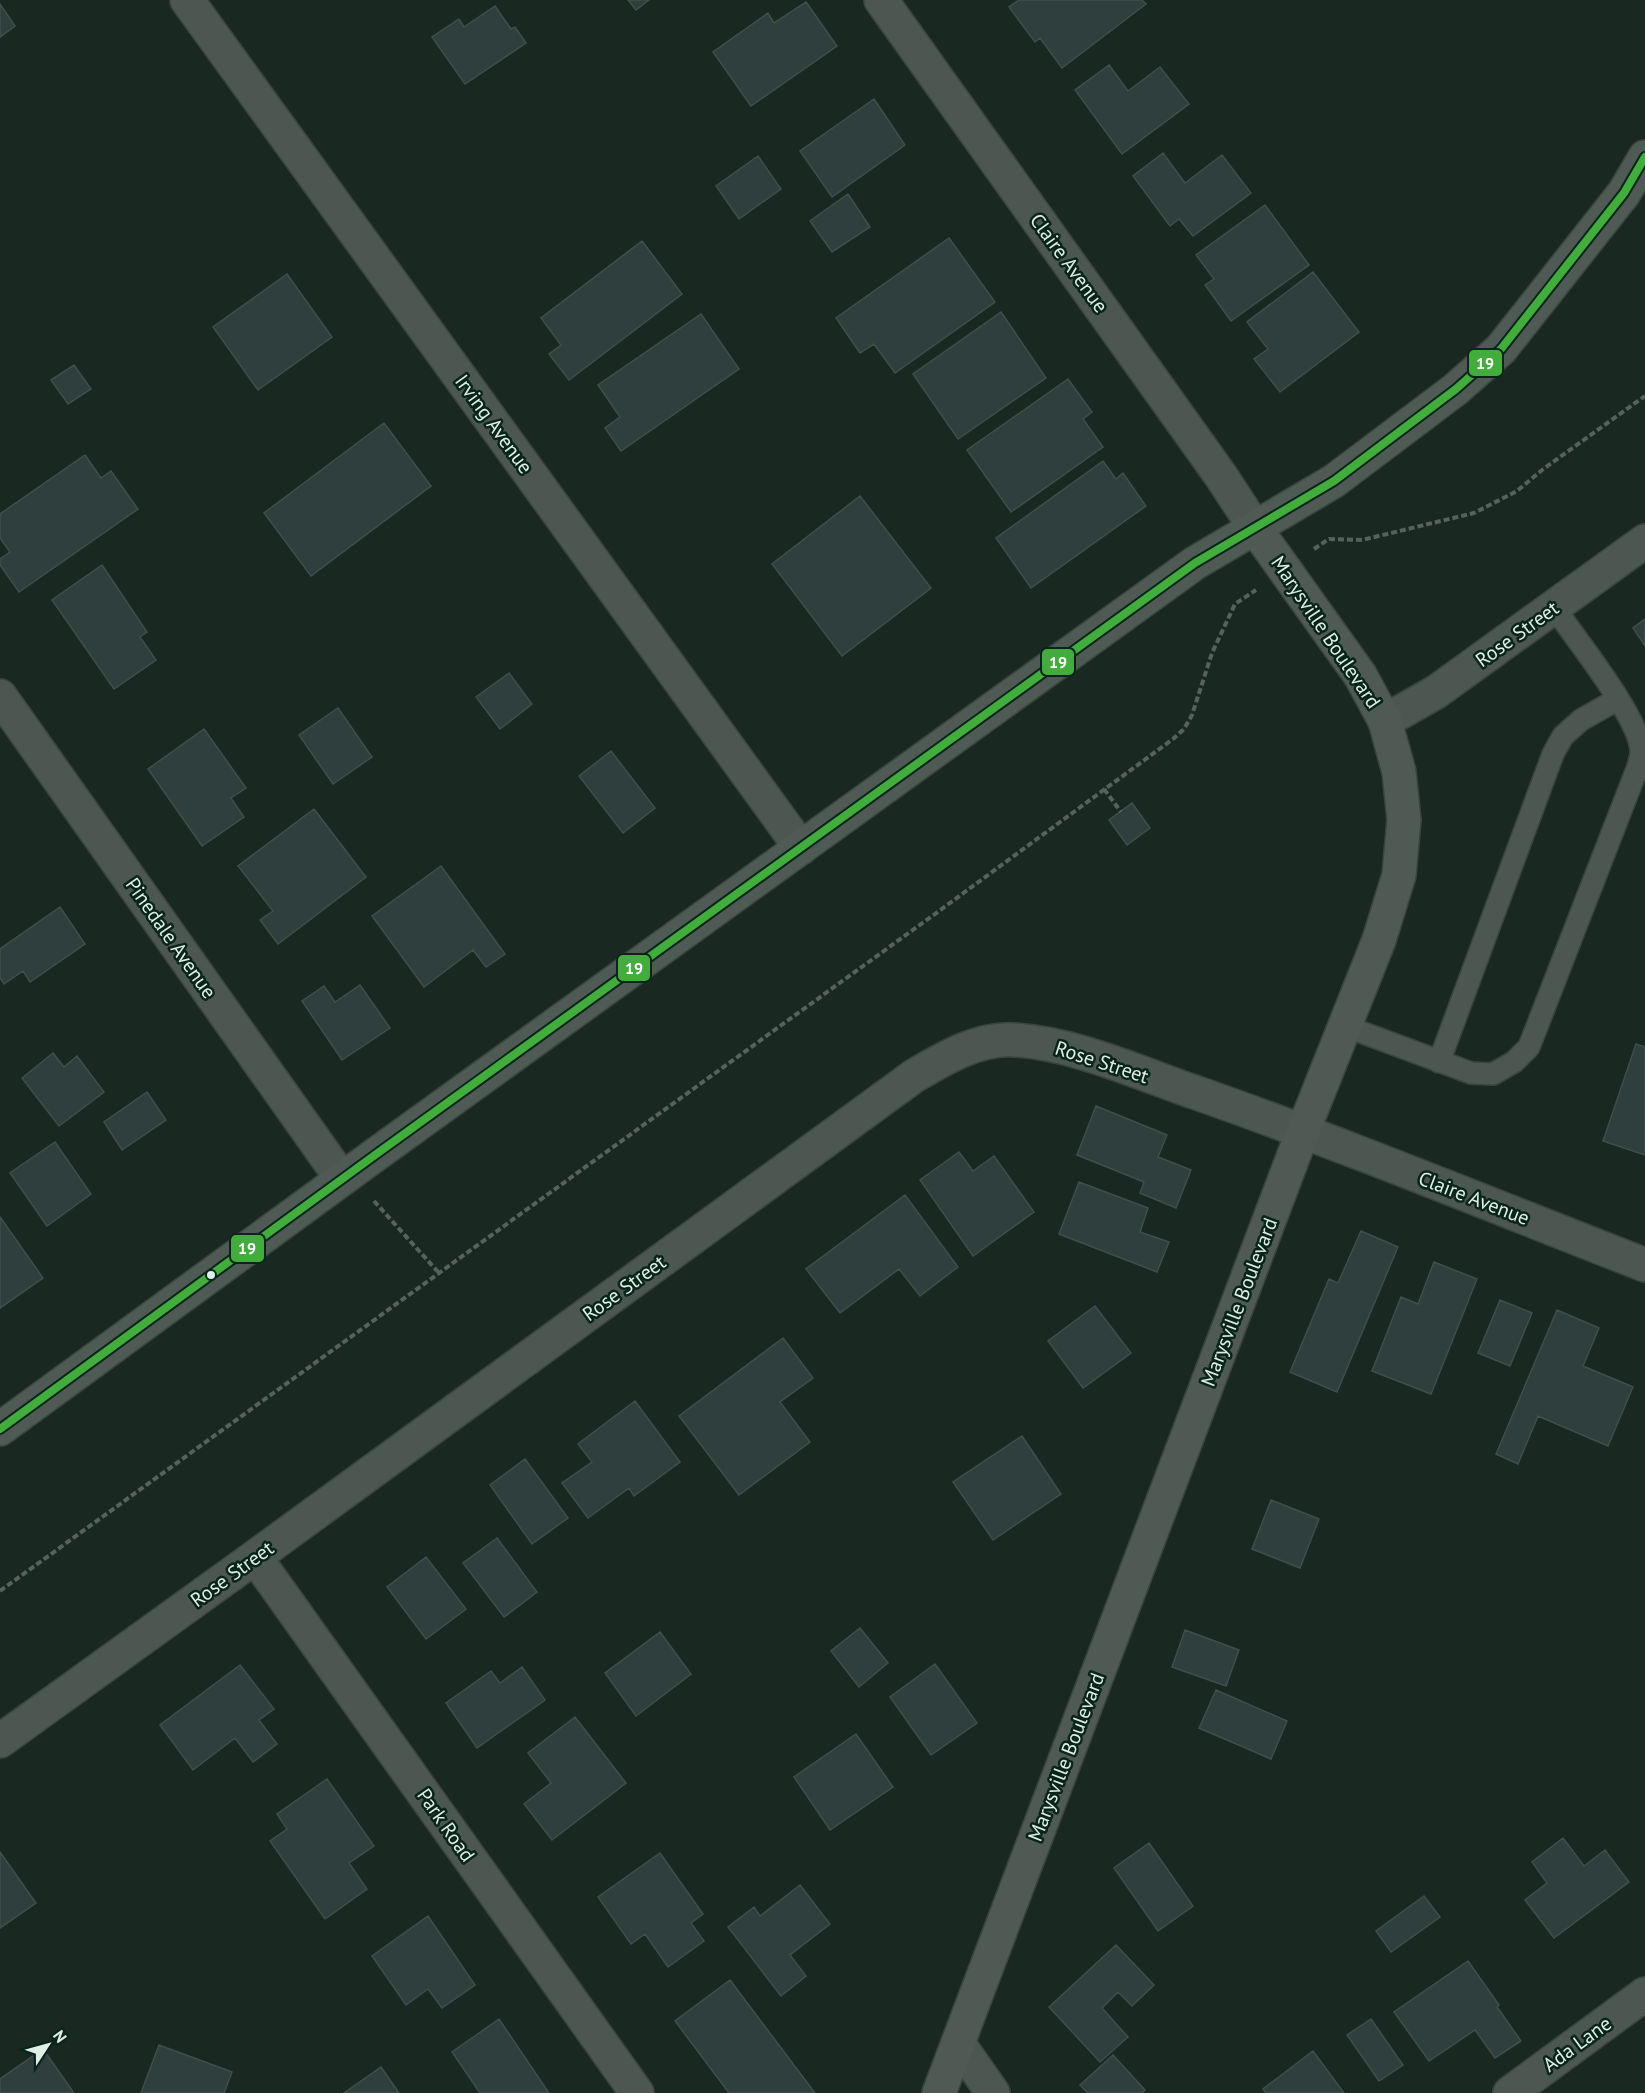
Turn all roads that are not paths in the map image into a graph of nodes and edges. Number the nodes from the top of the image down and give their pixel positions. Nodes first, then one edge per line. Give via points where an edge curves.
1 (187, 0) edge
2 (881, 0) edge
3 (1645, 157) edge
4 (1255, 528) junction
5 (1645, 541) edge
6 (1554, 607) junction
7 (0, 696) edge
8 (1618, 699) junction
9 (1385, 721) junction
10 (801, 848) junction
11 (1345, 1026) junction
12 (1439, 1062) junction
13 (1303, 1131) junction
14 (354, 1186) junction
15 (1645, 1265) edge
16 (0, 1429) edge
17 (255, 1557) junction
18 (0, 1741) edge
19 (1645, 1994) edge
20 (958, 2043) junction
21 (637, 2093) edge
22 (939, 2093) edge
23 (993, 2093) edge
24 (1510, 2093) edge

1 - 10 street, Irving Avenue
2 - 4 street, Claire Avenue
3 - 4 main road via 1624,193 1501,349 1456,389 1334,481
4 - 9 main road, Marysville Boulevard via 1360,675
4 - 10 main road via 1195,563
5 - 6 street, Rose Street
6 - 8 lane
6 - 9 street, Rose Street via 1436,692
7 - 14 street, Pinedale Avenue
8 - 12 lane via 1581,720 1563,736 1553,754
8 - 12 lane via 1637,732 1641,751 1637,769 1529,1047 1493,1074 1471,1073
9 - 11 main road, Marysville Boulevard via 1399,772 1404,820 1399,874 1379,940
10 - 14 main road
11 - 12 lane
11 - 13 main road, Marysville Boulevard
13 - 15 street, Claire Avenue
13 - 17 street, Rose Street via 1059,1045 1012,1040 963,1050 914,1076
13 - 20 main road, Marysville Boulevard
14 - 16 main road
17 - 18 street, Rose Street
17 - 21 street, Park Road
19 - 24 street, Ada Lane
20 - 22 main road, Marysville Boulevard
20 - 23 street

